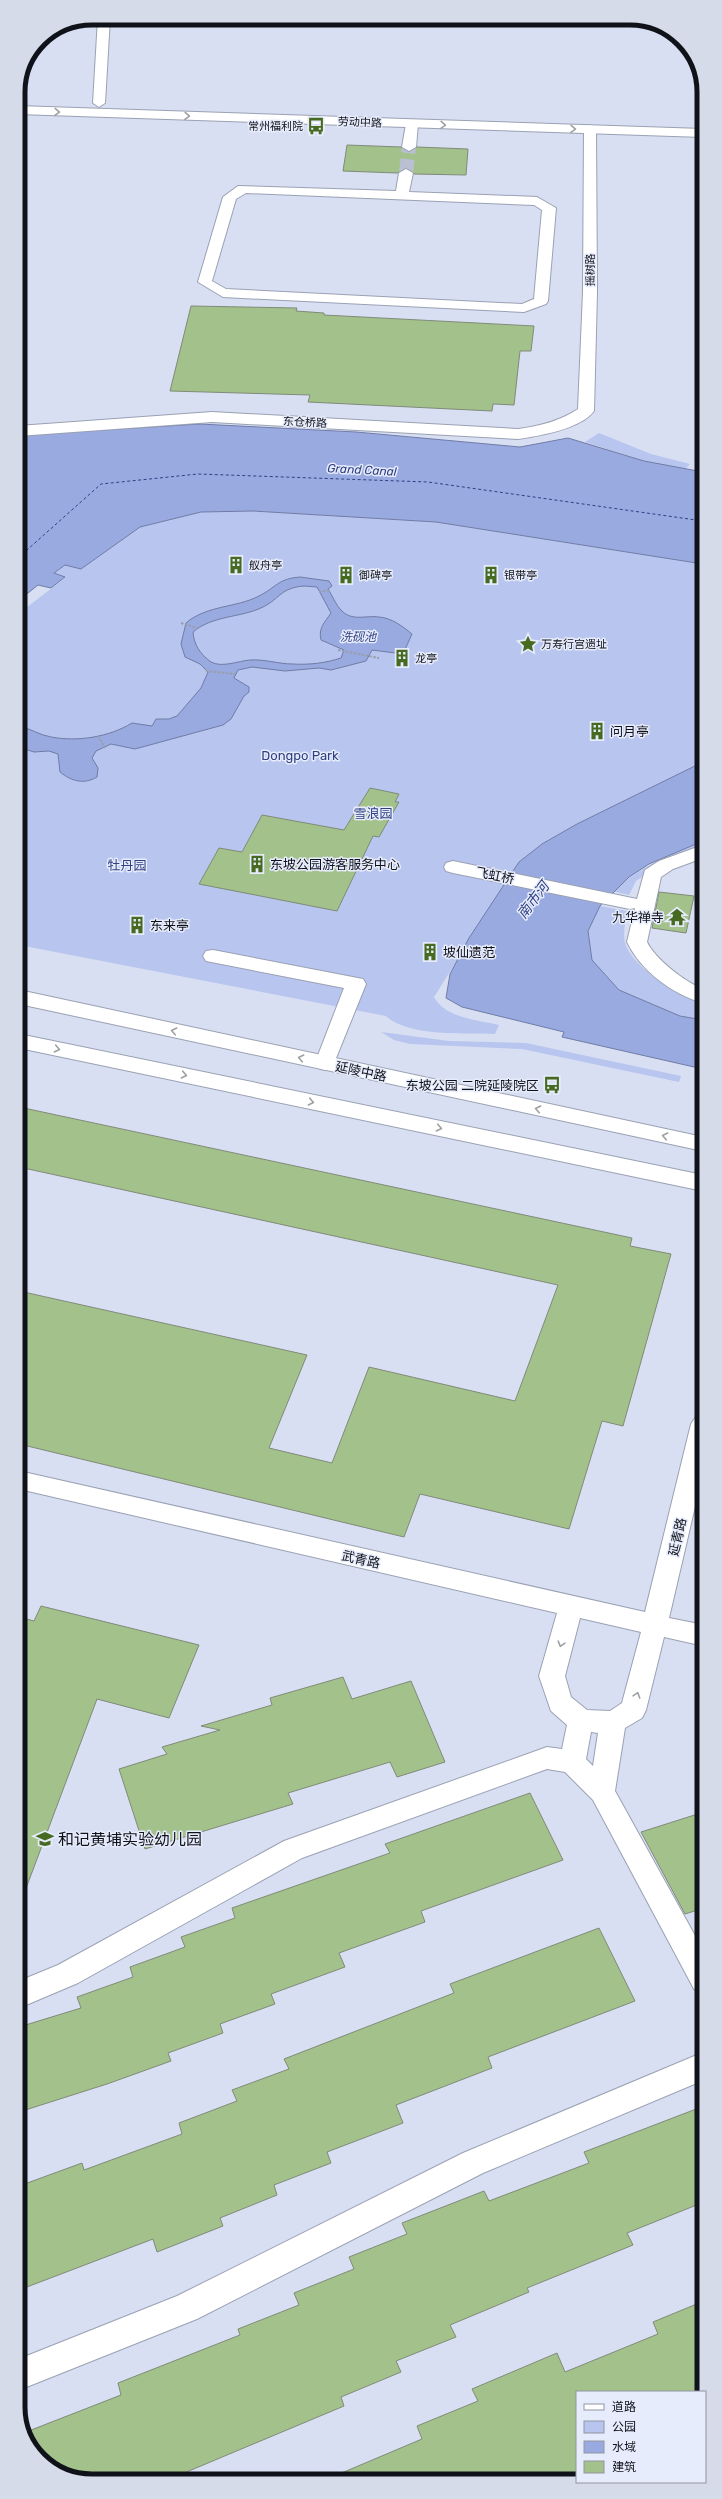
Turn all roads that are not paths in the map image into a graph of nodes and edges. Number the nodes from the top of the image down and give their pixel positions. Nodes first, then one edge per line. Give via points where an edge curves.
1 (104, 25) edge
2 (25, 100) edge
3 (99, 103) junction
4 (25, 110) edge
5 (697, 122) edge
6 (412, 124) junction
7 (590, 129) junction
8 (697, 133) edge
9 (409, 147) tunnel mouth
10 (406, 173) tunnel mouth
11 (402, 196) junction
12 (586, 411) joint
13 (25, 430) edge
14 (697, 853) edge
15 (453, 867) dead end
16 (630, 903) dead end
17 (213, 956) dead end
18 (697, 994) edge
19 (25, 998) edge
20 (25, 1042) edge
21 (325, 1063) junction
22 (697, 1143) edge
23 (697, 1182) edge
24 (697, 1450) edge
25 (25, 1481) edge
26 (571, 1607) junction
27 (656, 1627) junction
28 (697, 1635) edge
29 (581, 1721) junction
30 (613, 1722) junction
31 (572, 1762) junction
32 (602, 1792) junction
33 (697, 1963) edge
34 (25, 1992) edge
35 (697, 2069) edge
36 (25, 2373) edge

1 - 3 main road
2 - 3 main road, 劳动中路
3 - 5 main road, 劳动中路
4 -> 6 main road, 劳动中路
6 -> 7 main road, 劳动中路
6 - 9 main road
7 - 8 main road, 劳动中路
7 - 12 main road, 摇树路 via 590,292
10 - 11 main road
11 - 11 main road via 537,201 549,208 541,301 524,308 223,293 204,282 230,197 243,189
12 - 13 main road, 东仓桥路 via 572,421 541,431 518,434 212,417
14 - 18 main road via 666,864 652,874 637,942 642,954 684,989
15 - 16 main road, 飞虹桥
17 - 21 main road via 356,984
21 -> 19 main road, 延陵中路
20 -> 23 main road
22 -> 21 main road, 延陵中路
24 - 27 main road, 延青路
25 - 26 main road, 武青路
26 - 27 main road, 武青路
26 -> 29 main road via 552,1676 560,1702
27 - 28 main road, 武青路
30 -> 27 main road, 延青路 via 633,1710
29 - 30 main road
29 - 31 main road
30 - 32 main road
31 - 32 main road
31 - 34 main road via 547,1758 294,1848 68,1974
32 - 33 main road
35 - 36 main road via 473,2163 186,2308

